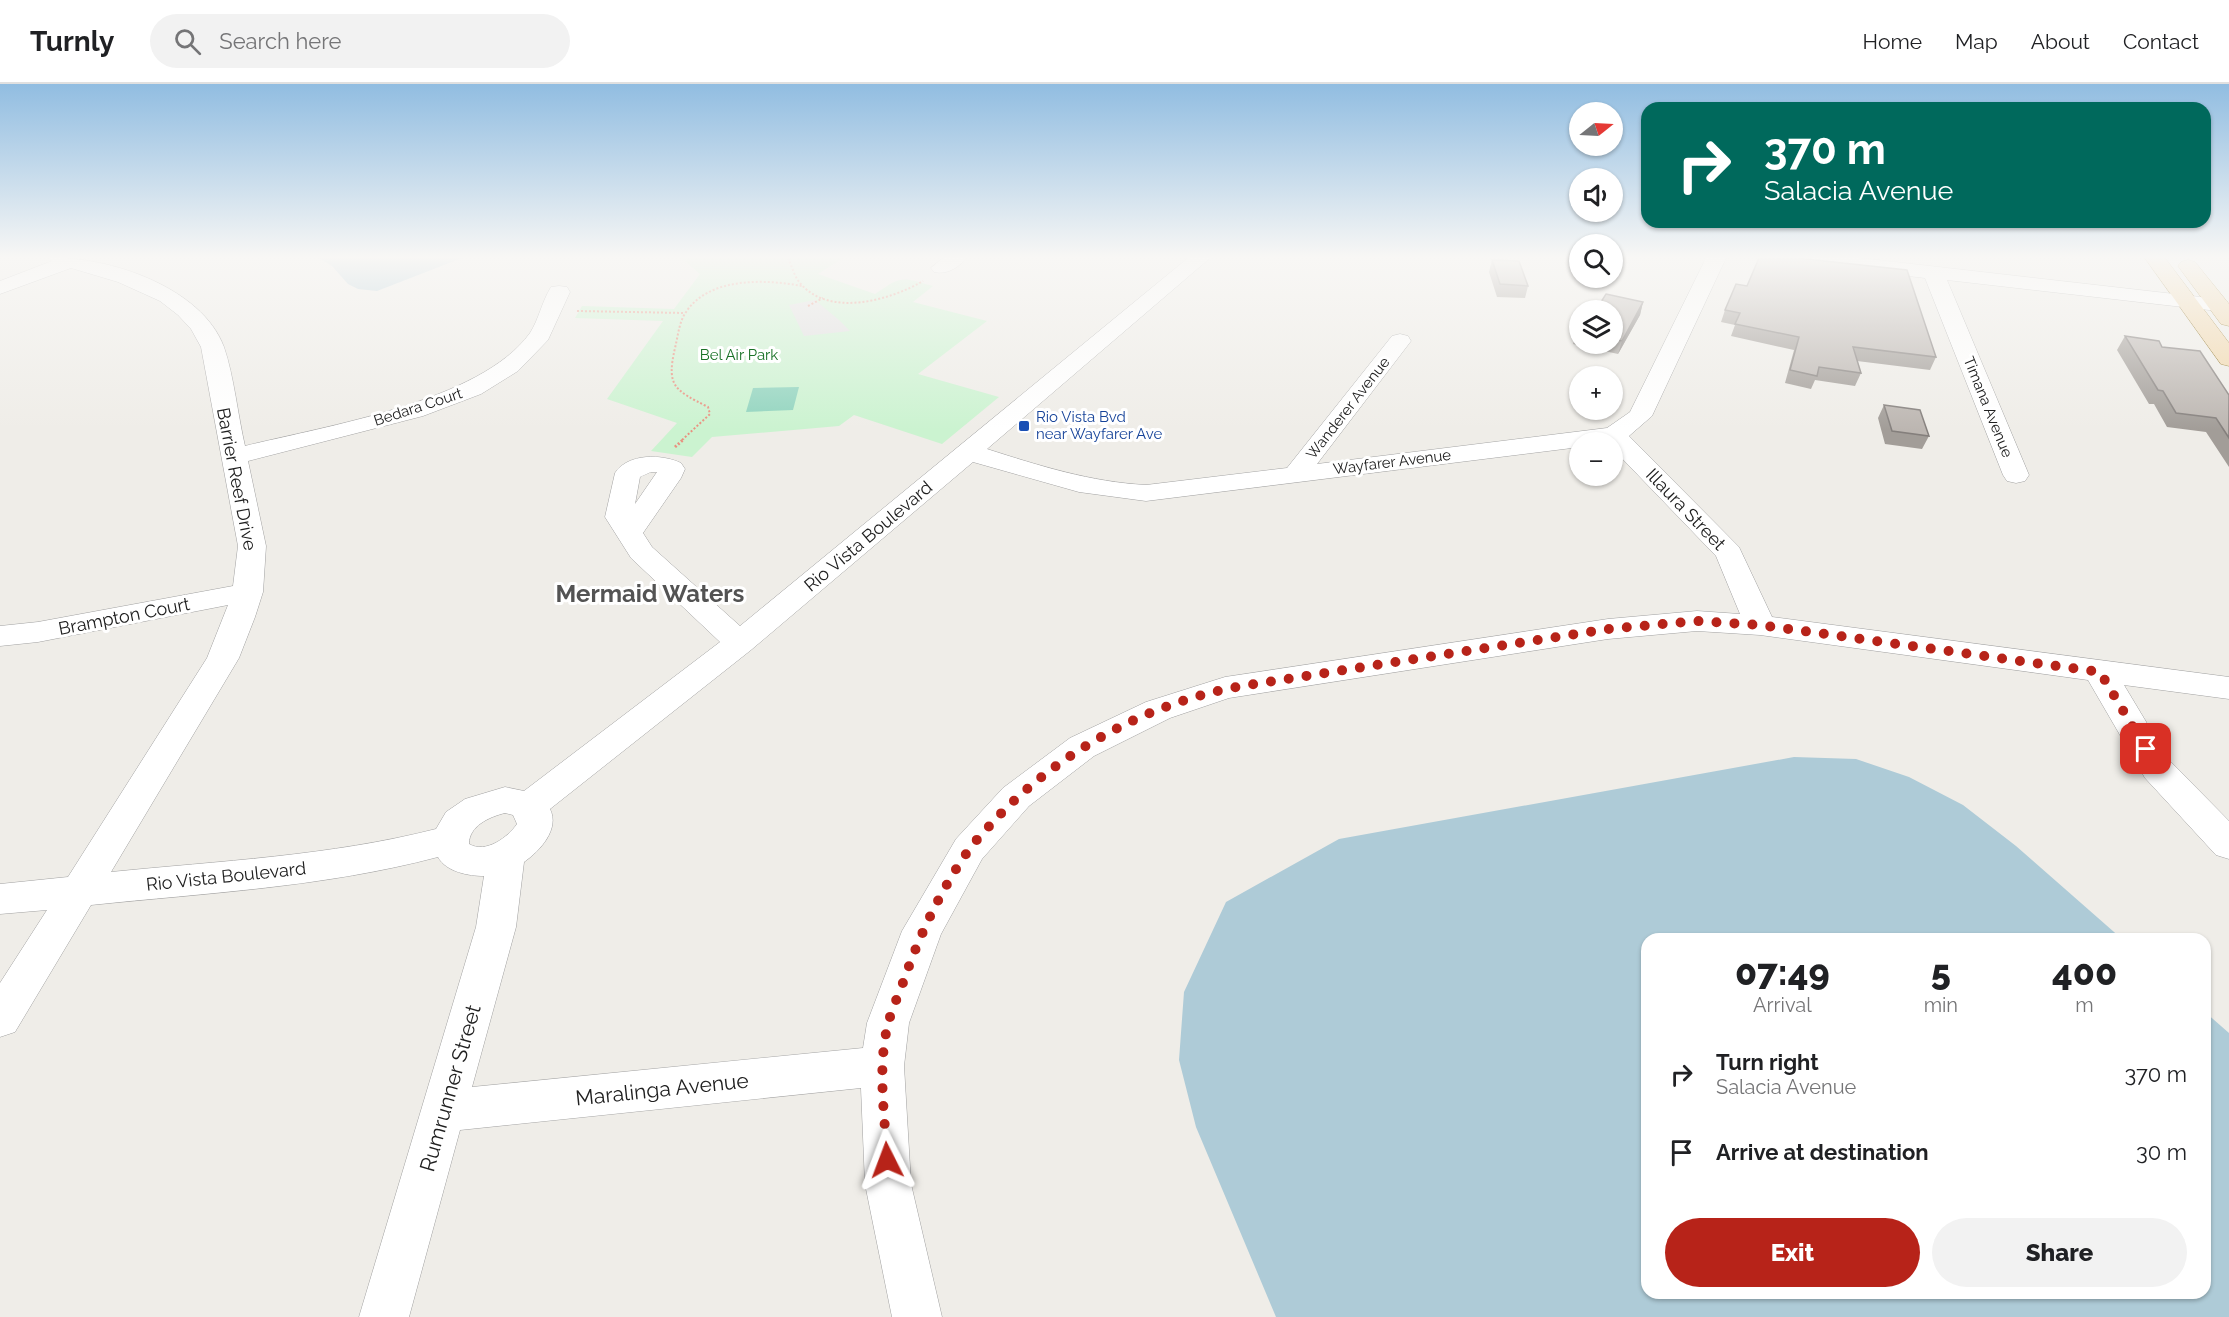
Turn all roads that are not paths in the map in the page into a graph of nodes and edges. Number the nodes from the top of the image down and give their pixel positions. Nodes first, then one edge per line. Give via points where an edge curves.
1 (193, 316) edge
2 (548, 316) edge
3 (1131, 316) edge
4 (1688, 316) edge
5 (1951, 316) edge
6 (2197, 316) edge
7 (1400, 341) dead end
8 (2229, 359) edge
9 (1618, 432) edge
10 (1569, 441) edge
11 (1623, 444) edge
12 (969, 452) junction
13 (233, 457) junction
14 (662, 463) road end
15 (1296, 475) junction
16 (2016, 475) dead end
17 (248, 592) junction
18 (1760, 625) junction
19 (0, 636) edge
20 (740, 643) junction
21 (2100, 672) junction
22 (2229, 688) edge
23 (529, 806) junction
24 (450, 840) junction
25 (2229, 845) edge
26 (506, 856) junction
27 (76, 892) junction
28 (0, 899) edge
29 (0, 1019) edge
30 (882, 1066) junction
31 (443, 1112) junction
32 (384, 1317) edge
33 (917, 1317) edge

1 - 13 street, Barrier Reef Drive via 212,347
2 - 13 street, Bedara Court via 540,335 510,366 472,389 414,411
3 - 12 street, Rio Vista Boulevard
4 - 9 street, Wayfarer Avenue via 1640,416
5 - 16 street, Timana Avenue
6 - 8 main road
7 - 15 street, Wanderer Avenue
10 - 15 street, Wayfarer Avenue
11 - 18 street, Illaura Street via 1729,553
12 - 15 street, Wayfarer Avenue via 1080,486 1119,493 1179,491
12 - 20 street, Rio Vista Boulevard
13 - 17 street, Barrier Reef Drive via 252,546
14 - 20 street via 672,470 629,533 641,552
17 - 19 street, Brampton Court
17 - 27 street, Barrier Reef Drive via 223,658
18 - 21 street
18 - 30 street via 1697,621 1608,629 1225,688 1158,710 1082,747 1016,797 969,849 922,931 888,1023
20 - 23 street, Rio Vista Boulevard
21 - 22 street
21 - 25 street via 2157,769
23 - 24 street via 505,800 482,807 461,819
23 - 26 street via 535,814 532,834
24 - 26 street via 451,849 462,859 475,862
24 - 27 street, Rio Vista Boulevard via 329,865
26 - 31 street, Rumrunner Street via 496,927
27 - 28 street, Rio Vista Boulevard
27 - 29 street, Barrier Reef Drive
30 - 31 street, Maralinga Avenue
30 - 33 street via 888,1184
31 - 32 street, Rumrunner Street

